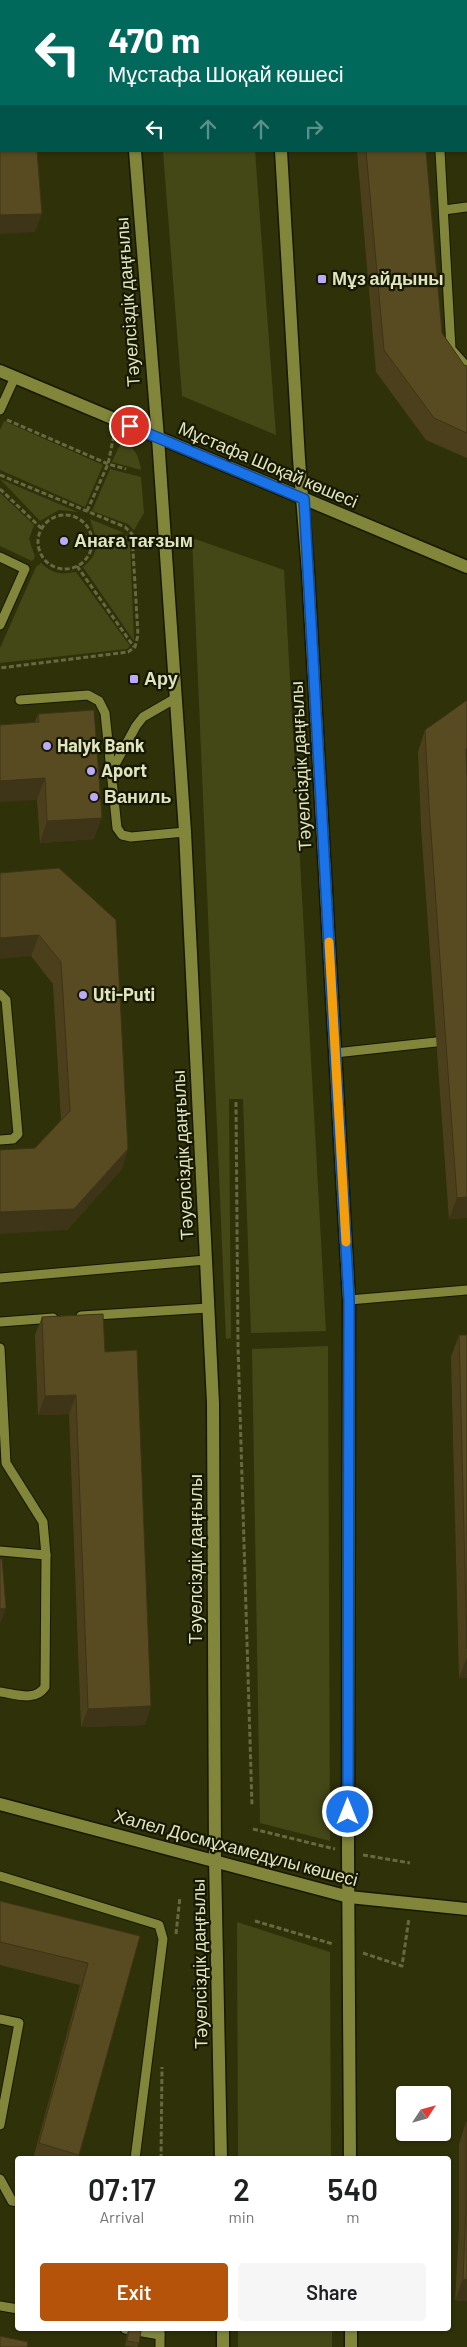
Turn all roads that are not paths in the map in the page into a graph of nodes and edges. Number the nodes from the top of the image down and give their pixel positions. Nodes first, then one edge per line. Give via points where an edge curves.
1 (135, 152) edge
2 (282, 152) edge
3 (440, 152) edge
4 (467, 207) edge
5 (444, 210) junction
6 (467, 367) edge
7 (0, 371) edge
8 (15, 377) junction
9 (0, 410) edge
10 (158, 438) junction
11 (304, 499) junction
12 (0, 557) edge
13 (467, 567) edge
14 (0, 625) edge
15 (176, 698) junction
16 (20, 700) dead end
17 (112, 770) junction
18 (185, 832) junction
19 (0, 994) edge
20 (436, 1042) dead end
21 (335, 1053) junction
22 (0, 1140) edge
23 (206, 1260) junction
24 (0, 1278) edge
25 (467, 1290) edge
26 (349, 1300) junction
27 (208, 1308) junction
28 (59, 1317) edge
29 (68, 1317) edge
30 (0, 1322) edge
31 (0, 1348) edge
32 (0, 1551) edge
33 (46, 1555) junction
34 (0, 1692) edge
35 (0, 1804) edge
36 (215, 1860) junction
37 (0, 1876) edge
38 (349, 1897) junction
39 (467, 1909) edge
40 (0, 2019) edge
41 (0, 2125) edge
42 (135, 2156) edge
43 (221, 2156) edge
44 (350, 2156) edge
45 (0, 2179) edge
46 (15, 2202) edge
47 (0, 2306) edge
48 (15, 2308) edge
49 (223, 2331) edge
50 (351, 2331) edge
51 (160, 2332) edge
52 (160, 2347) edge
53 (223, 2347) edge
54 (351, 2347) edge

1 - 10 street, Тәуелсіздік даңғылы
2 - 11 street, Тәуелсіздік даңғылы
3 - 5 lane
4 - 5 lane
5 - 6 lane via 451,349
7 - 8 street, Мұстафа Шоқай көшесі
8 - 9 lane
8 - 10 street, Мұстафа Шоқай көшесі
10 - 11 street, Мұстафа Шоқай көшесі
10 - 15 street, Тәуелсіздік даңғылы
11 - 13 street, Мұстафа Шоқай көшесі
11 - 21 street, Тәуелсіздік даңғылы
12 - 14 lane via 25,569
15 - 17 lane via 143,718
15 - 18 street, Тәуелсіздік даңғылы
16 - 17 lane via 88,695 99,701 105,714
17 - 18 lane via 117,828 122,835
18 - 23 street, Тәуелсіздік даңғылы
19 - 22 lane via 6,1000 18,1134 13,1139
20 - 21 lane
21 - 26 street, Тәуелсіздік даңғылы
23 - 24 lane
23 - 27 street, Тәуелсіздік даңғылы
25 - 26 lane
26 - 38 street, Тәуелсіздік даңғылы
27 - 29 lane
27 - 36 street, Тәуелсіздік даңғылы via 212,1403
28 - 30 lane
31 - 33 lane via 6,1463 43,1522
32 - 33 lane
33 - 34 lane via 45,1686 32,1697
35 - 36 street, Халел Досмұхамедұлы көшесі
36 - 38 street, Халел Досмұхамедұлы көшесі
36 - 43 street, Тәуелсіздік даңғылы
37 - 42 lane via 159,1924 164,1939
38 - 39 street, Халел Досмұхамедұлы көшесі
38 - 44 street, Тәуелсіздік даңғылы
40 - 41 lane via 19,2023
45 - 46 lane
47 - 48 lane
49 - 53 street
50 - 54 street
51 - 52 lane

